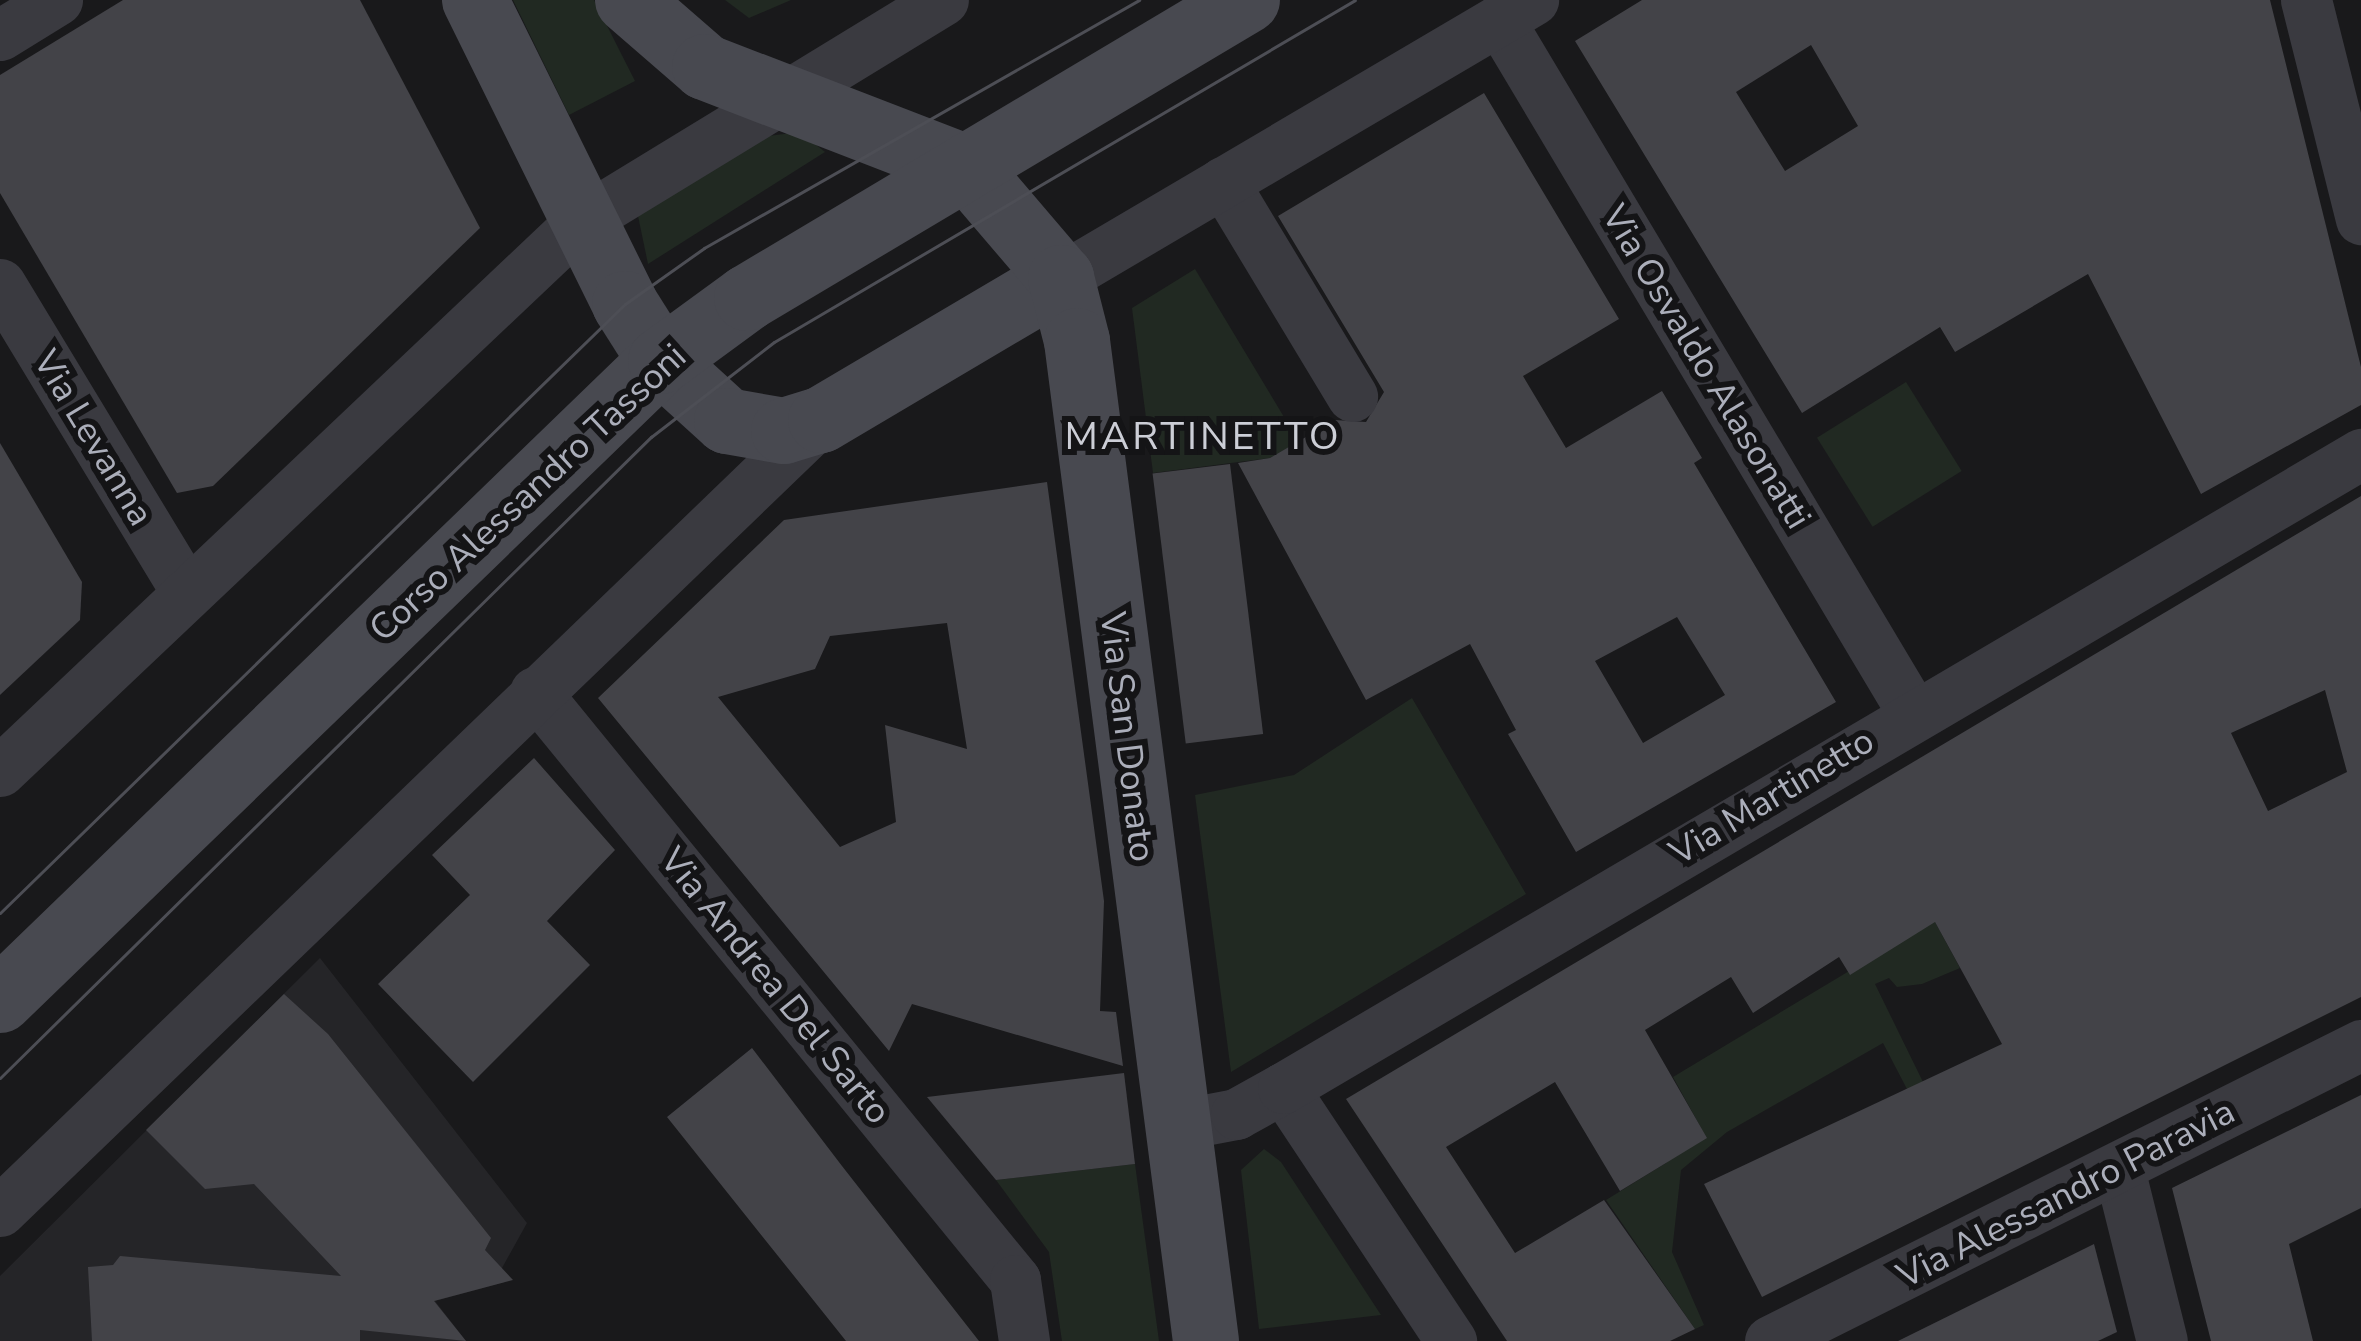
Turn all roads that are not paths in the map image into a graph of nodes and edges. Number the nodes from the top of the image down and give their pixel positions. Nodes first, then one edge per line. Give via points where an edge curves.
1 (57, 0) edge
2 (475, 0) edge
3 (628, 0) edge
4 (943, 0) edge
5 (1247, 0) edge
6 (2306, 0) edge
7 (1516, 10) edge
8 (0, 35) edge
9 (779, 99) junction
10 (967, 168) junction
11 (1223, 182) junction
12 (2361, 219) edge
13 (581, 221) junction
14 (1061, 278) junction
15 (0, 284) edge
16 (662, 361) junction
17 (1352, 396) dead end
18 (821, 420) junction
19 (2361, 454) edge
20 (186, 591) junction
21 (535, 692) junction
22 (1913, 713) junction
23 (0, 771) edge
24 (0, 1000) edge
25 (2361, 1045) edge
26 (1283, 1088) junction
27 (1178, 1125) junction
28 (2119, 1168) junction
29 (0, 1211) edge
30 (1024, 1341) edge
31 (1206, 1341) edge
32 (1451, 1341) edge
33 (1770, 1341) edge
34 (2162, 1341) edge

1 - 8 street
2 - 13 street
3 - 9 street via 705,67
4 - 9 street
5 - 10 street, Corso Alessandro Tassoni
6 - 12 street
7 - 11 street
7 - 22 street, Via Osvaldo Alasonatti
9 - 10 street
9 - 13 street
10 - 14 street, Via San Donato
10 - 16 street, Corso Alessandro Tassoni via 747,298
11 - 14 street
11 - 17 street
13 - 16 street
13 - 20 street
14 - 18 street
14 - 27 street, Via San Donato via 1081,367
15 - 20 street, Via Levanna
16 - 18 street via 727,421 784,431
16 - 24 street, Corso Alessandro Tassoni
18 - 21 street
19 - 22 street, Via Martinetto
20 - 23 street
21 - 29 street
21 - 30 street, Via Andrea Del Sarto via 1015,1280
22 - 26 street, Via Martinetto
25 - 28 street, Via Alessandro Paravia
26 - 27 street, Via Martinetto via 1236,1114
26 - 32 street
27 - 31 street, Via San Donato
28 - 33 street, Via Alessandro Paravia
28 - 34 street

